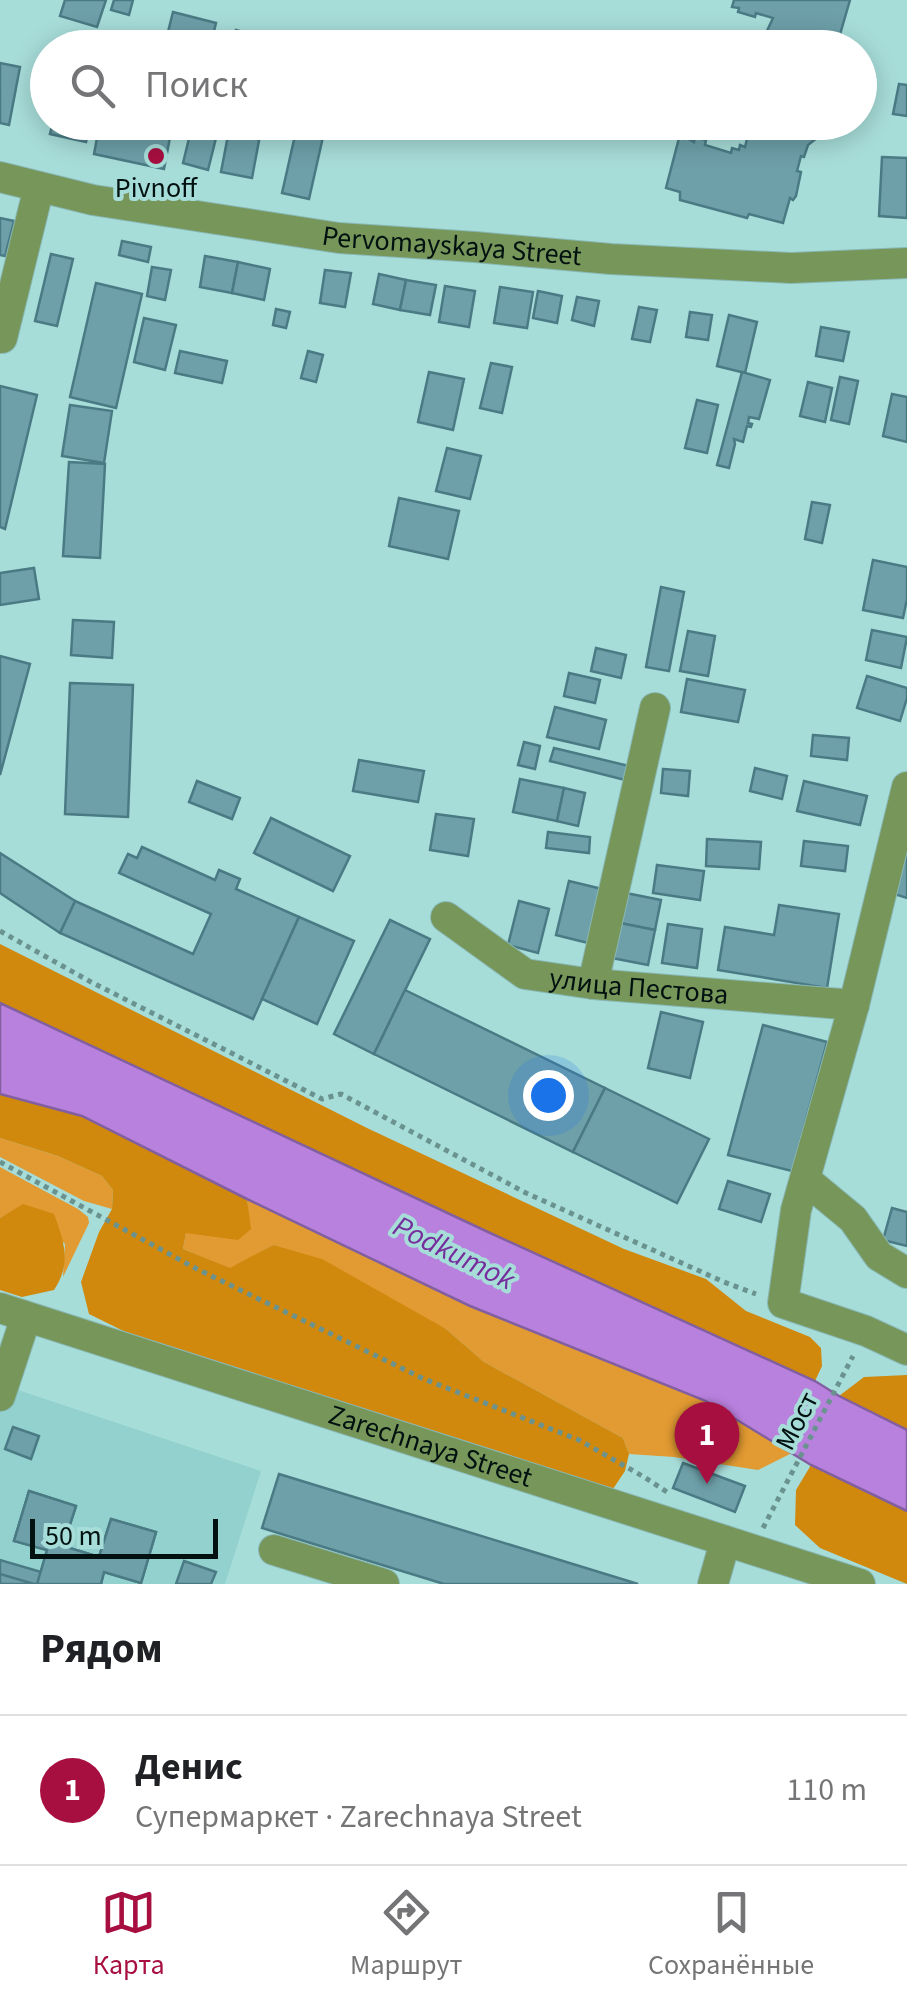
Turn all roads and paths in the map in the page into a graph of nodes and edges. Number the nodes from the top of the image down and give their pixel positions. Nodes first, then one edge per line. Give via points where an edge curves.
1 (0, 177) edge
2 (39, 187) junction
3 (907, 263) edge
4 (2, 338) edge
5 (654, 708) dead end
6 (907, 787) edge
7 (446, 916) dead end
8 (0, 931) edge
9 (593, 984) junction
10 (854, 1005) junction
11 (0, 1162) edge
12 (806, 1180) junction
13 (907, 1272) edge
14 (783, 1303) junction
15 (13, 1313) edge
16 (866, 1331) junction
17 (907, 1350) edge
18 (0, 1396) edge
19 (674, 1497) dead end
20 (762, 1530) dead end
21 (725, 1542) junction
22 (274, 1550) dead end
23 (384, 1584) edge
24 (713, 1584) edge
25 (860, 1584) edge

1 - 2 street, Pervomayskaya Street
2 - 3 street, Pervomayskaya Street via 338,238 790,268
2 - 4 street
5 - 9 street
6 - 10 street
7 - 9 street, улица Пестова via 526,974
8 - 14 path via 322,1100 340,1094 526,1192
9 - 10 street, улица Пестова
10 - 12 street
11 - 19 path via 197,1269 406,1370 579,1440
12 - 13 street via 853,1219 879,1256
12 - 14 street
14 - 16 street
15 - 18 street
15 - 21 street, Zarechnaya Street
16 - 17 street
16 - 20 path, Мост
21 - 24 street
21 - 25 street, Zarechnaya Street
22 - 23 street

